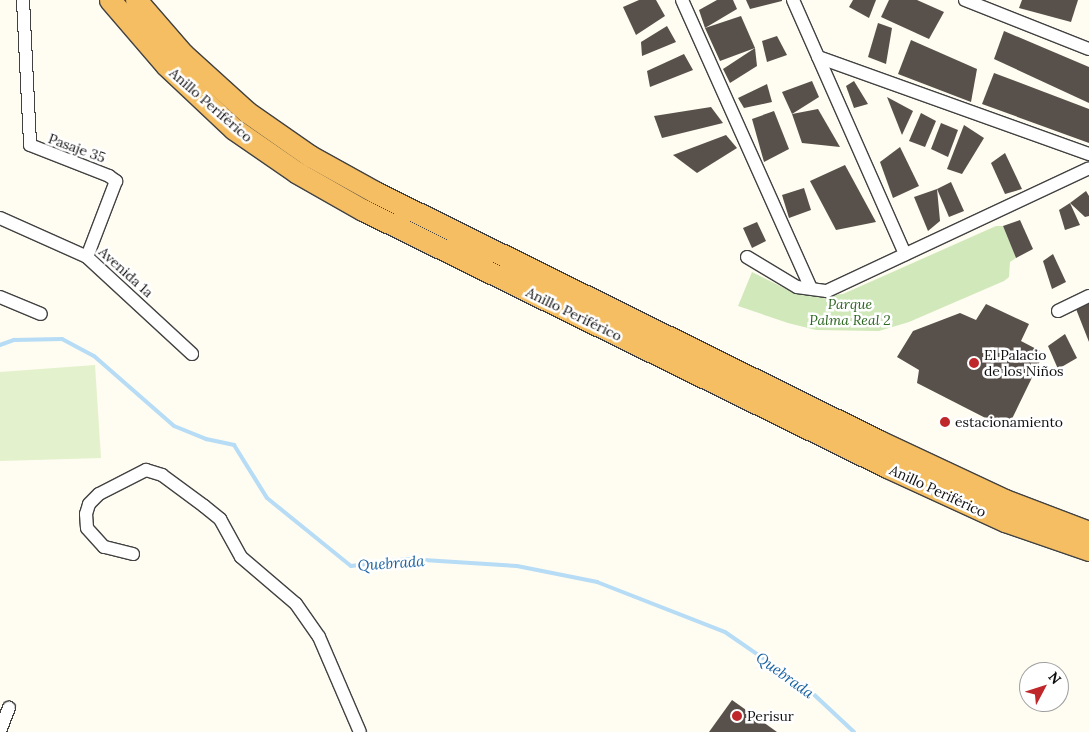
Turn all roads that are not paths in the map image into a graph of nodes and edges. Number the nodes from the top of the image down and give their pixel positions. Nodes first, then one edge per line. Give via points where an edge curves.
1 (24, 0) edge
2 (110, 0) edge
3 (136, 0) edge
4 (682, 0) edge
5 (793, 0) edge
6 (965, 0) edge
7 (1089, 49) edge
8 (818, 57) junction
9 (1089, 154) edge
10 (1089, 168) edge
11 (0, 218) edge
12 (905, 254) junction
13 (87, 257) junction
14 (747, 257) dead end
15 (811, 288) junction
16 (1089, 296) edge
17 (0, 297) edge
18 (1058, 311) dead end
19 (41, 314) dead end
20 (192, 354) dead end
21 (1089, 532) edge
22 (1089, 550) edge
23 (133, 554) dead end
24 (9, 708) dead end
25 (0, 731) edge
26 (360, 732) edge

1 - 13 street, Pasaje 35 via 30,145 116,181
2 - 22 highway, Anillo Periférico via 166,66 234,129 296,172 364,210 887,467 1006,522
3 - 21 highway, Anillo Periférico via 183,54 247,112 310,156 384,197 888,445 1006,500
4 - 15 street
5 - 8 street
6 - 7 street
8 - 9 street
8 - 12 street
10 - 12 street
11 - 13 street, Avenida 1a
12 - 15 street via 827,291
13 - 20 street, Avenida 1a
14 - 15 street via 797,287
16 - 18 street
17 - 19 street
23 - 26 street via 104,547 87,528 86,514 89,504 99,494 146,470 162,475 220,520 241,557 296,604 319,637
24 - 25 street

